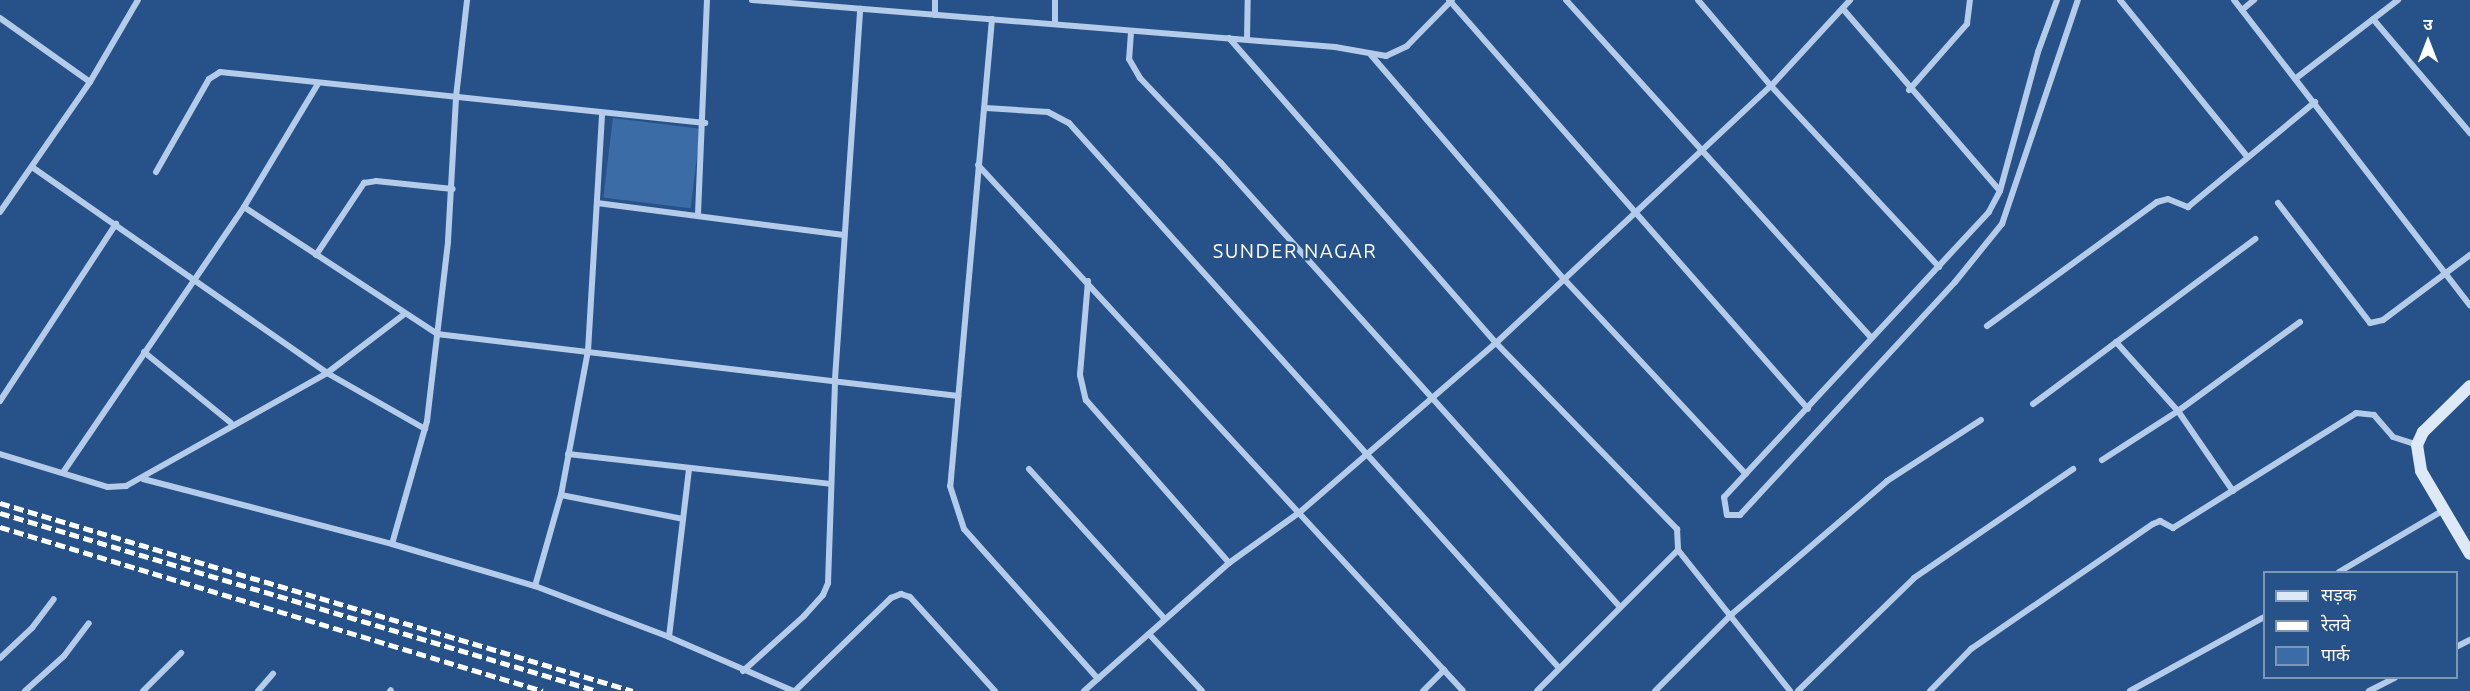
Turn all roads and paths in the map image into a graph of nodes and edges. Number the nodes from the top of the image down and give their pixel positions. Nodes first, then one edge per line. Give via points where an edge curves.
1 (138, 0) edge
2 (466, 0) edge
3 (707, 0) edge
4 (752, 0) edge
5 (935, 0) edge
6 (1055, 0) edge
7 (1248, 0) edge
8 (1451, 0) edge
9 (1566, 0) edge
10 (1698, 0) edge
11 (1850, 0) edge
12 (1970, 0) edge
13 (2056, 0) edge
14 (2078, 0) edge
15 (2120, 0) edge
16 (2234, 0) edge
17 (2254, 0) edge
18 (2398, 0) edge
19 (860, 9) junction
20 (1843, 9) junction
21 (2242, 10) junction
22 (934, 15) junction
23 (0, 19) edge
24 (992, 19) junction
25 (2373, 19) junction
26 (1055, 24) junction
27 (1131, 32) junction
28 (1229, 38) junction
29 (1247, 39) junction
30 (1371, 55) junction
31 (2295, 79) junction
32 (90, 82) junction
33 (318, 84) junction
34 (1771, 86) junction
35 (1909, 90) junction
36 (456, 98) junction
37 (2314, 102) junction
38 (986, 108) junction
39 (602, 114) junction
40 (705, 123) junction
41 (2470, 133) edge
42 (1701, 148) junction
43 (2247, 156) junction
44 (978, 165) junction
45 (32, 167) junction
46 (156, 172) dead end
47 (453, 189) junction
48 (2000, 191) junction
49 (597, 203) junction
50 (2278, 203) dead end
51 (244, 207) junction
52 (0, 212) edge
53 (698, 214) junction
54 (1635, 216) junction
55 (116, 224) junction
56 (844, 235) junction
57 (2255, 239) dead end
58 (316, 255) junction
59 (2470, 255) edge
60 (1939, 267) junction
61 (2448, 274) junction
62 (1563, 278) junction
63 (193, 279) junction
64 (1088, 281) junction
65 (2470, 305) edge
66 (403, 315) junction
67 (2300, 322) dead end
68 (1987, 326) dead end
69 (437, 334) junction
70 (1871, 338) junction
71 (2116, 342) junction
72 (1496, 343) junction
73 (588, 351) junction
74 (144, 352) junction
75 (327, 373) junction
76 (835, 379) junction
77 (2470, 386) edge
78 (958, 396) junction
79 (1431, 397) junction
80 (0, 401) edge
81 (2033, 404) dead end
82 (1808, 409) junction
83 (2178, 411) junction
84 (1981, 420) dead end
85 (231, 423) junction
86 (425, 429) junction
87 (2417, 445) junction
88 (0, 454) edge
89 (568, 454) junction
90 (1368, 455) junction
91 (2102, 460) dead end
92 (689, 469) junction
93 (1029, 469) dead end
94 (2073, 469) dead end
95 (64, 471) junction
96 (1746, 474) junction
97 (143, 479) junction
98 (830, 484) junction
99 (2233, 492) junction
100 (561, 495) junction
101 (2442, 511) junction
102 (1300, 512) junction
103 (683, 519) junction
104 (392, 544) junction
105 (1678, 550) junction
106 (2470, 551) edge
107 (1229, 563) junction
108 (2342, 571) edge
109 (535, 586) junction
110 (54, 600) dead end
111 (1619, 606) junction
112 (1732, 614) junction
113 (2263, 617) edge
114 (1164, 618) junction
115 (89, 623) dead end
116 (1149, 634) junction
117 (669, 637) junction
118 (181, 653) dead end
119 (0, 658) edge
120 (1559, 668) junction
121 (1444, 670) junction
122 (743, 671) junction
123 (273, 674) dead end
124 (1098, 679) junction
125 (2393, 679) edge
126 (25, 691) edge
127 (143, 691) edge
128 (258, 691) edge
129 (794, 691) edge
130 (995, 691) edge
131 (1084, 691) edge
132 (1202, 691) edge
133 (1423, 691) edge
134 (1463, 691) edge
135 (1537, 691) edge
136 (1655, 691) edge
137 (1791, 691) edge
138 (1798, 691) edge
139 (1930, 691) edge
140 (2130, 691) edge
141 (2369, 691) edge

1 - 32 street
2 - 36 street
3 - 40 street
4 - 19 street
5 - 22 street
6 - 26 street
7 - 29 street
8 - 30 street via 1399,53
8 - 54 street
9 - 42 street
10 - 34 street
11 - 20 street
12 - 35 street via 1966,24
13 - 48 street
14 - 96 street via 2002,224 1955,282 1740,515 1732,517 1723,509 1724,497
15 - 43 street
16 - 21 street
17 - 21 street
18 - 25 street
19 - 22 street
19 - 56 street
20 - 34 street
20 - 35 street
21 - 31 street
22 - 24 street
23 - 32 street
24 - 26 street
24 - 38 street
25 - 31 street
25 - 41 street
26 - 27 street
27 - 28 street
27 - 79 street via 1129,59 1140,78
28 - 29 street
28 - 72 street
29 - 30 street via 1335,46
30 - 62 street
31 - 37 street
32 - 45 street
33 - 36 street
33 - 46 street via 232,72 213,74
33 - 51 street
34 - 42 street
34 - 60 street
35 - 48 street
36 - 39 street
36 - 47 street
37 - 43 street
37 - 61 street
38 - 44 street
38 - 90 street via 1048,112 1069,123
39 - 40 street
39 - 49 street
40 - 53 street
42 - 54 street
42 - 70 street
43 - 68 street via 2188,207 2168,199 2157,202
44 - 64 street
44 - 78 street
45 - 52 street
45 - 55 street
47 - 58 street via 364,183
47 - 69 street
48 - 60 street via 1976,230
49 - 53 street
49 - 73 street
50 - 61 street via 2370,323 2383,320
51 - 58 street
51 - 63 street
53 - 56 street
54 - 62 street
54 - 82 street
55 - 63 street
55 - 80 street
56 - 76 street
57 - 71 street
58 - 66 street
59 - 61 street
60 - 70 street
61 - 65 street
62 - 72 street
62 - 96 street
63 - 74 street
63 - 75 street
64 - 102 street
64 - 107 street via 1080,375 1086,400
66 - 69 street
66 - 75 street
67 - 83 street
69 - 73 street
69 - 86 street
70 - 82 street
71 - 81 street
71 - 83 street
72 - 79 street
72 - 105 street via 1677,529
73 - 76 street
73 - 89 street
74 - 85 street
74 - 95 street
75 - 85 street
75 - 86 street
76 - 78 street
76 - 98 street
77 - 87 street via 2423,432
78 - 124 street via 950,486 959,520
79 - 90 street
79 - 111 street
82 - 96 street
83 - 91 street
83 - 99 street
84 - 112 street via 1887,481
85 - 97 street
86 - 104 street
87 - 99 street via 2393,436 2374,415 2356,413
87 - 101 street via 2421,471
88 - 95 street
89 - 92 street
89 - 100 street
90 - 102 street
90 - 120 street
92 - 98 street
92 - 103 street
93 - 114 street
94 - 138 street via 1914,578
95 - 97 street via 108,487 126,486
97 - 104 street
98 - 122 street via 828,583 823,596
99 - 139 street via 2171,529 2161,521 2153,524 1971,649
100 - 103 street
100 - 109 street
101 - 106 street
101 - 108 street
102 - 107 street
102 - 121 street
103 - 117 street
104 - 109 street
105 - 111 street
105 - 112 street
107 - 114 street
109 - 117 street
110 - 119 street
111 - 120 street
112 - 136 street
112 - 137 street
113 - 140 street
114 - 116 street
115 - 126 street via 64,656
116 - 124 street
116 - 132 street
117 - 122 street
118 - 127 street
120 - 135 street
121 - 133 street
121 - 134 street
122 - 129 street
123 - 128 street
124 - 131 street
125 - 141 street
129 - 130 street via 891,598 901,594 910,597

